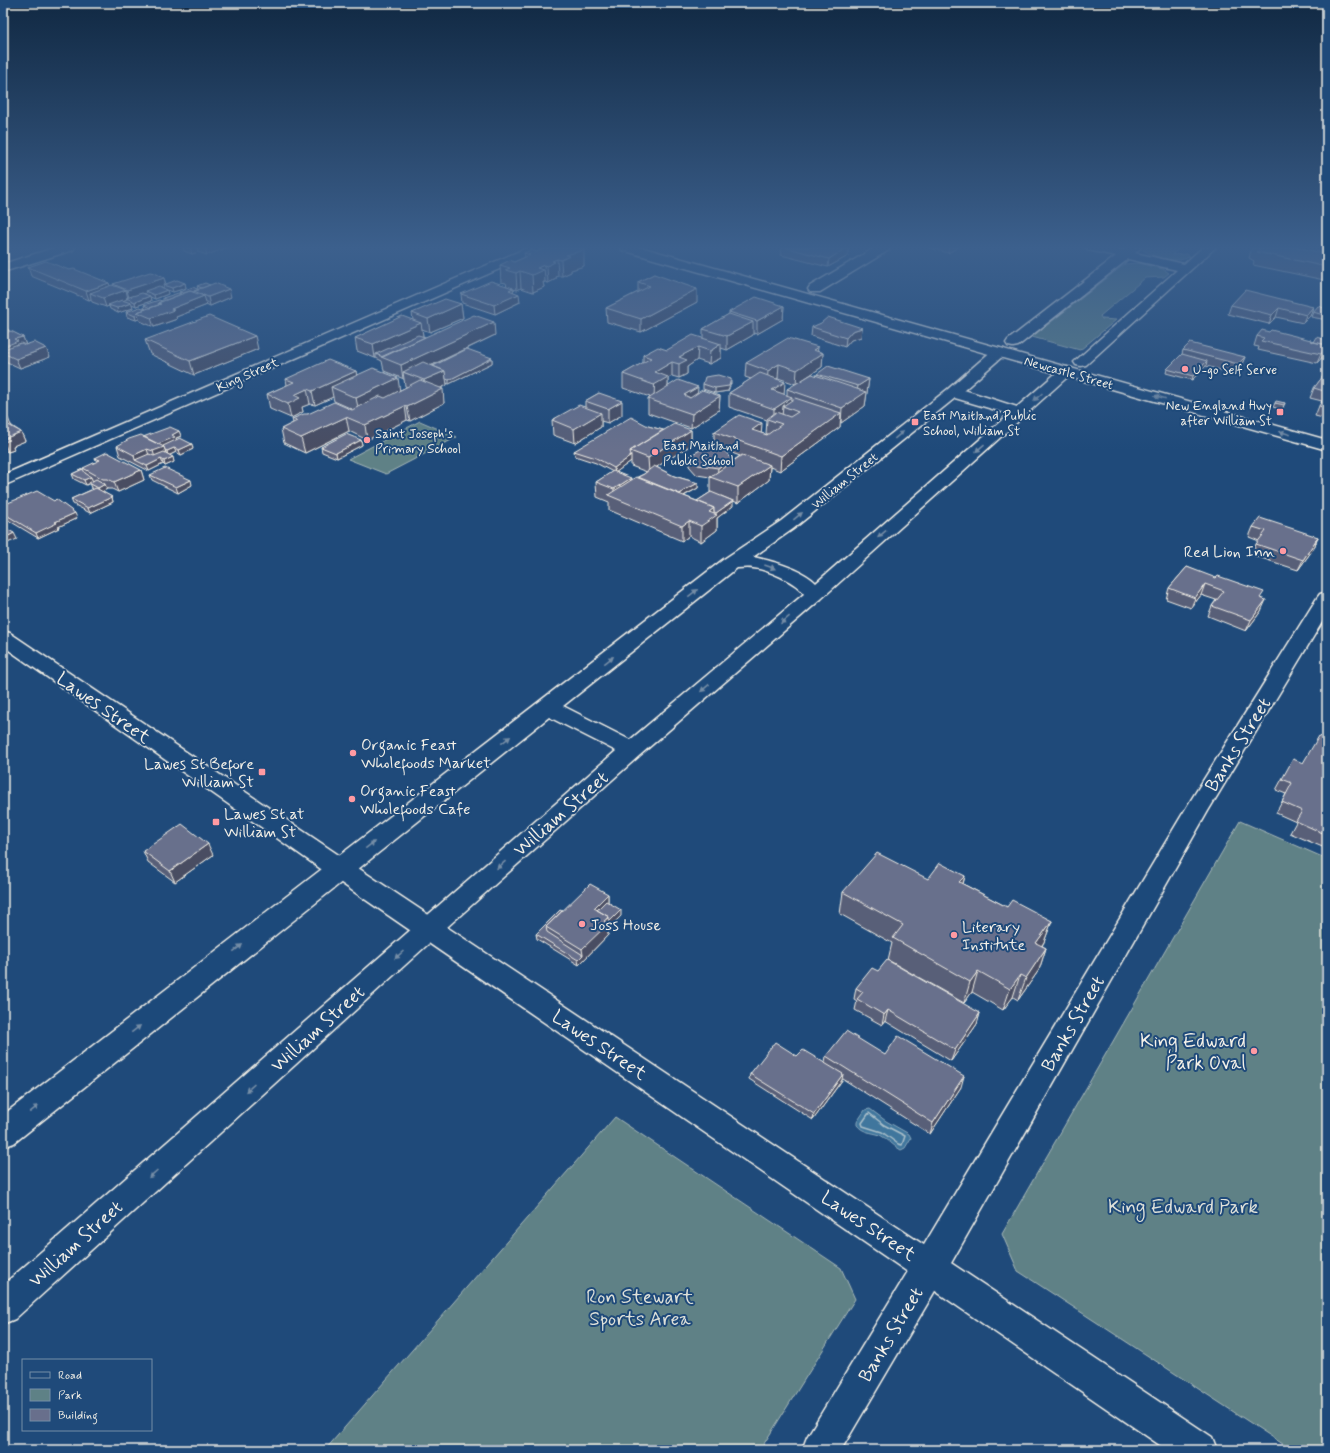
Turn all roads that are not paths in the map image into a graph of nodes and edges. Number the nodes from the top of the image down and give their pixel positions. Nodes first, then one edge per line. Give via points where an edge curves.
1 (382, 315) edge
2 (881, 315) edge
3 (899, 315) edge
4 (1049, 315) edge
5 (1134, 315) edge
6 (1006, 348) junction
7 (1081, 362) junction
8 (1096, 366) dead end
9 (1067, 371) junction
10 (1140, 378) dead end
11 (953, 392) junction
12 (1020, 413) junction
13 (1327, 432) edge
14 (1327, 445) edge
15 (3, 481) edge
16 (731, 563) junction
17 (814, 595) junction
18 (1327, 598) edge
19 (3, 637) edge
20 (548, 708) junction
21 (632, 750) junction
22 (340, 869) junction
23 (428, 929) junction
24 (3, 1133) edge
25 (930, 1267) junction
26 (3, 1307) edge
27 (820, 1450) edge
28 (1199, 1450) edge

1 - 15 main road, King Street
2 - 6 main road, Newcastle Street
3 - 6 main road, Newcastle Street
4 - 6 main road, William Street
5 - 7 main road
6 - 7 main road, Newcastle Street
6 - 9 main road, Newcastle Street
6 - 11 main road, William Street
7 - 8 main road, Newcastle Street
9 -> 12 main road, William Street
14 -> 9 main road, Newcastle Street
10 - 13 main road, Newcastle Street
11 - 12 main road
16 -> 11 main road, William Street via 787,525
12 -> 17 main road, William Street
16 -> 17 main road via 752,562 766,565 802,580
20 -> 16 main road, William Street
17 -> 21 main road, William Street
18 - 25 main road, Banks Street via 1199,806
19 - 22 main road, Lawes Street
20 - 21 main road
22 -> 20 main road, William Street
21 -> 23 main road, William Street
22 - 23 main road, Lawes Street
24 -> 22 main road, William Street
23 - 25 main road, Lawes Street
23 -> 26 main road, William Street
25 - 27 main road, Banks Street
25 - 28 main road, Lawes Street

